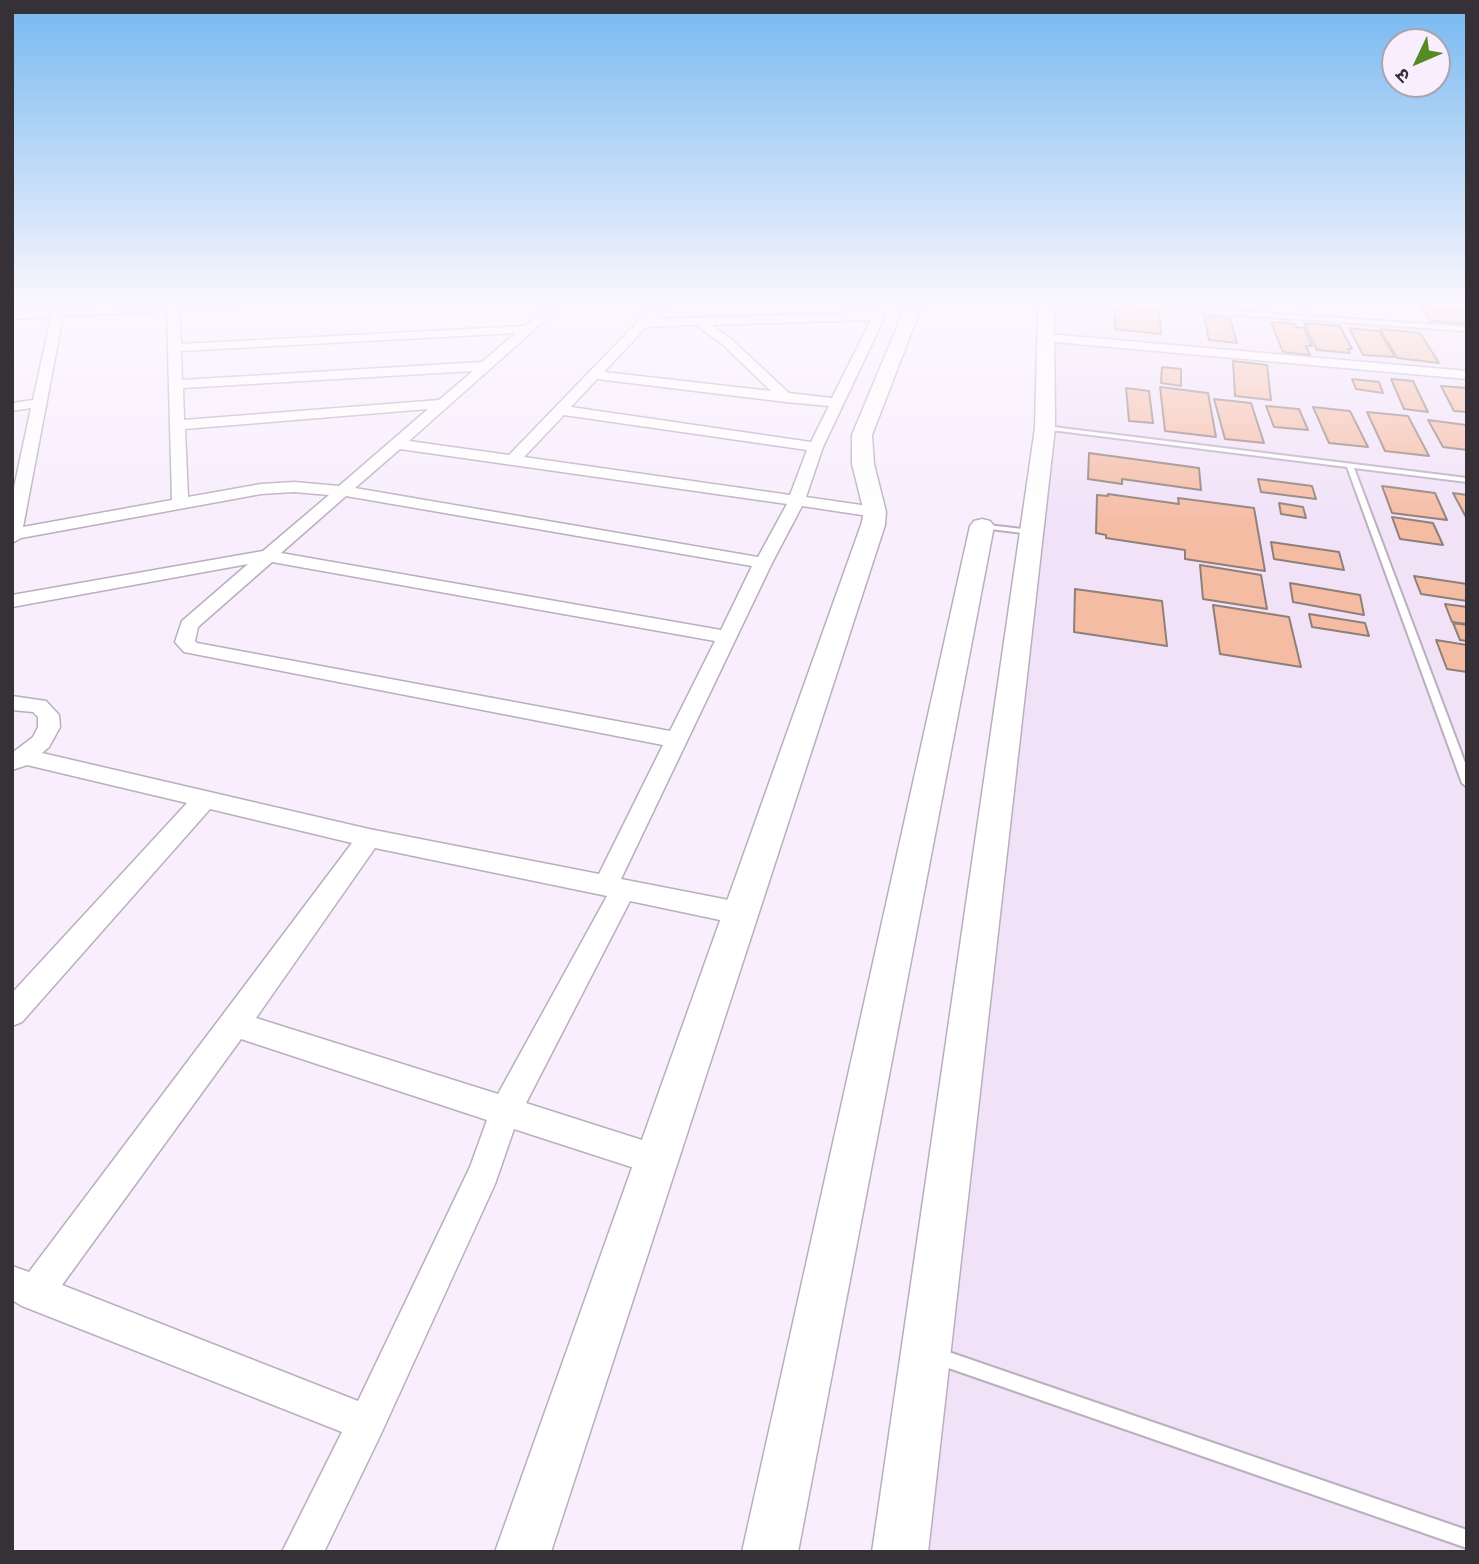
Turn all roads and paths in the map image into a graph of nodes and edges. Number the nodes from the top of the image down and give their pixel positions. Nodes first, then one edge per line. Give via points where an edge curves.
1 (45, 378) edge
2 (176, 378) edge
3 (280, 378) edge
4 (473, 378) edge
5 (591, 378) edge
6 (627, 378) edge
7 (765, 378) edge
8 (848, 378) edge
9 (885, 378) edge
10 (1047, 378) edge
11 (176, 384) junction
12 (786, 398) junction
13 (40, 403) junction
14 (836, 403) junction
15 (443, 404) junction
16 (12, 407) edge
17 (561, 410) junction
18 (179, 425) junction
19 (1045, 428) junction
20 (398, 444) junction
21 (30, 446) junction
22 (816, 447) junction
23 (12, 449) edge
24 (513, 460) junction
25 (1350, 466) junction
26 (1467, 480) edge
27 (342, 491) junction
28 (796, 502) junction
29 (180, 503) junction
30 (875, 512) junction
31 (982, 526) joint
32 (1031, 532) junction
33 (13, 536) edge
34 (266, 556) junction
35 (763, 563) junction
36 (12, 601) edge
37 (726, 637) junction
38 (12, 703) edge
39 (675, 740) junction
40 (18, 761) edge
41 (1467, 783) edge
42 (205, 799) junction
43 (369, 838) junction
44 (615, 887) junction
45 (739, 913) junction
46 (12, 1013) edge
47 (235, 1024) junction
48 (505, 1111) junction
49 (656, 1159) junction
50 (23, 1288) edge
51 (926, 1352) junction
52 (367, 1423) junction
53 (1467, 1539) edge
54 (302, 1552) edge
55 (523, 1552) edge
56 (770, 1552) edge
57 (900, 1552) edge

1 - 13 street
2 - 11 street
3 - 11 street
4 - 15 street
5 - 17 street
6 - 12 street
7 - 12 street
8 - 14 street
9 - 30 main road via 862,435 863,464
10 - 19 main road
11 - 18 street
12 - 14 street
13 - 16 street
13 - 21 street
14 - 22 street
15 - 18 street
15 - 20 street
17 - 22 street
17 - 24 street
18 - 29 street
19 - 25 lane
19 - 32 main road
20 - 24 street
20 - 27 street
21 - 23 street
21 - 33 street
22 - 28 street
24 - 28 street
25 - 26 lane
25 - 41 lane
27 - 29 street via 280,487
27 - 34 street
27 - 35 street
28 - 30 street
28 - 35 street
29 - 33 street
30 - 45 main road
31 - 32 lane
31 - 56 main road
32 - 51 main road
34 - 36 street
34 - 37 street
34 - 39 street via 189,625 185,642 191,648
35 - 37 street
37 - 39 street
38 - 40 street via 39,706 48,715 50,727 41,743
39 - 44 street
40 - 42 street
42 - 43 street
42 - 46 street
43 - 44 street
43 - 47 street
44 - 45 street
44 - 48 street
45 - 49 main road
47 - 48 street
47 - 50 street
48 - 49 street
48 - 52 street via 484,1173
49 - 55 main road
50 - 52 street
51 - 53 lane
51 - 57 main road
52 - 54 street

